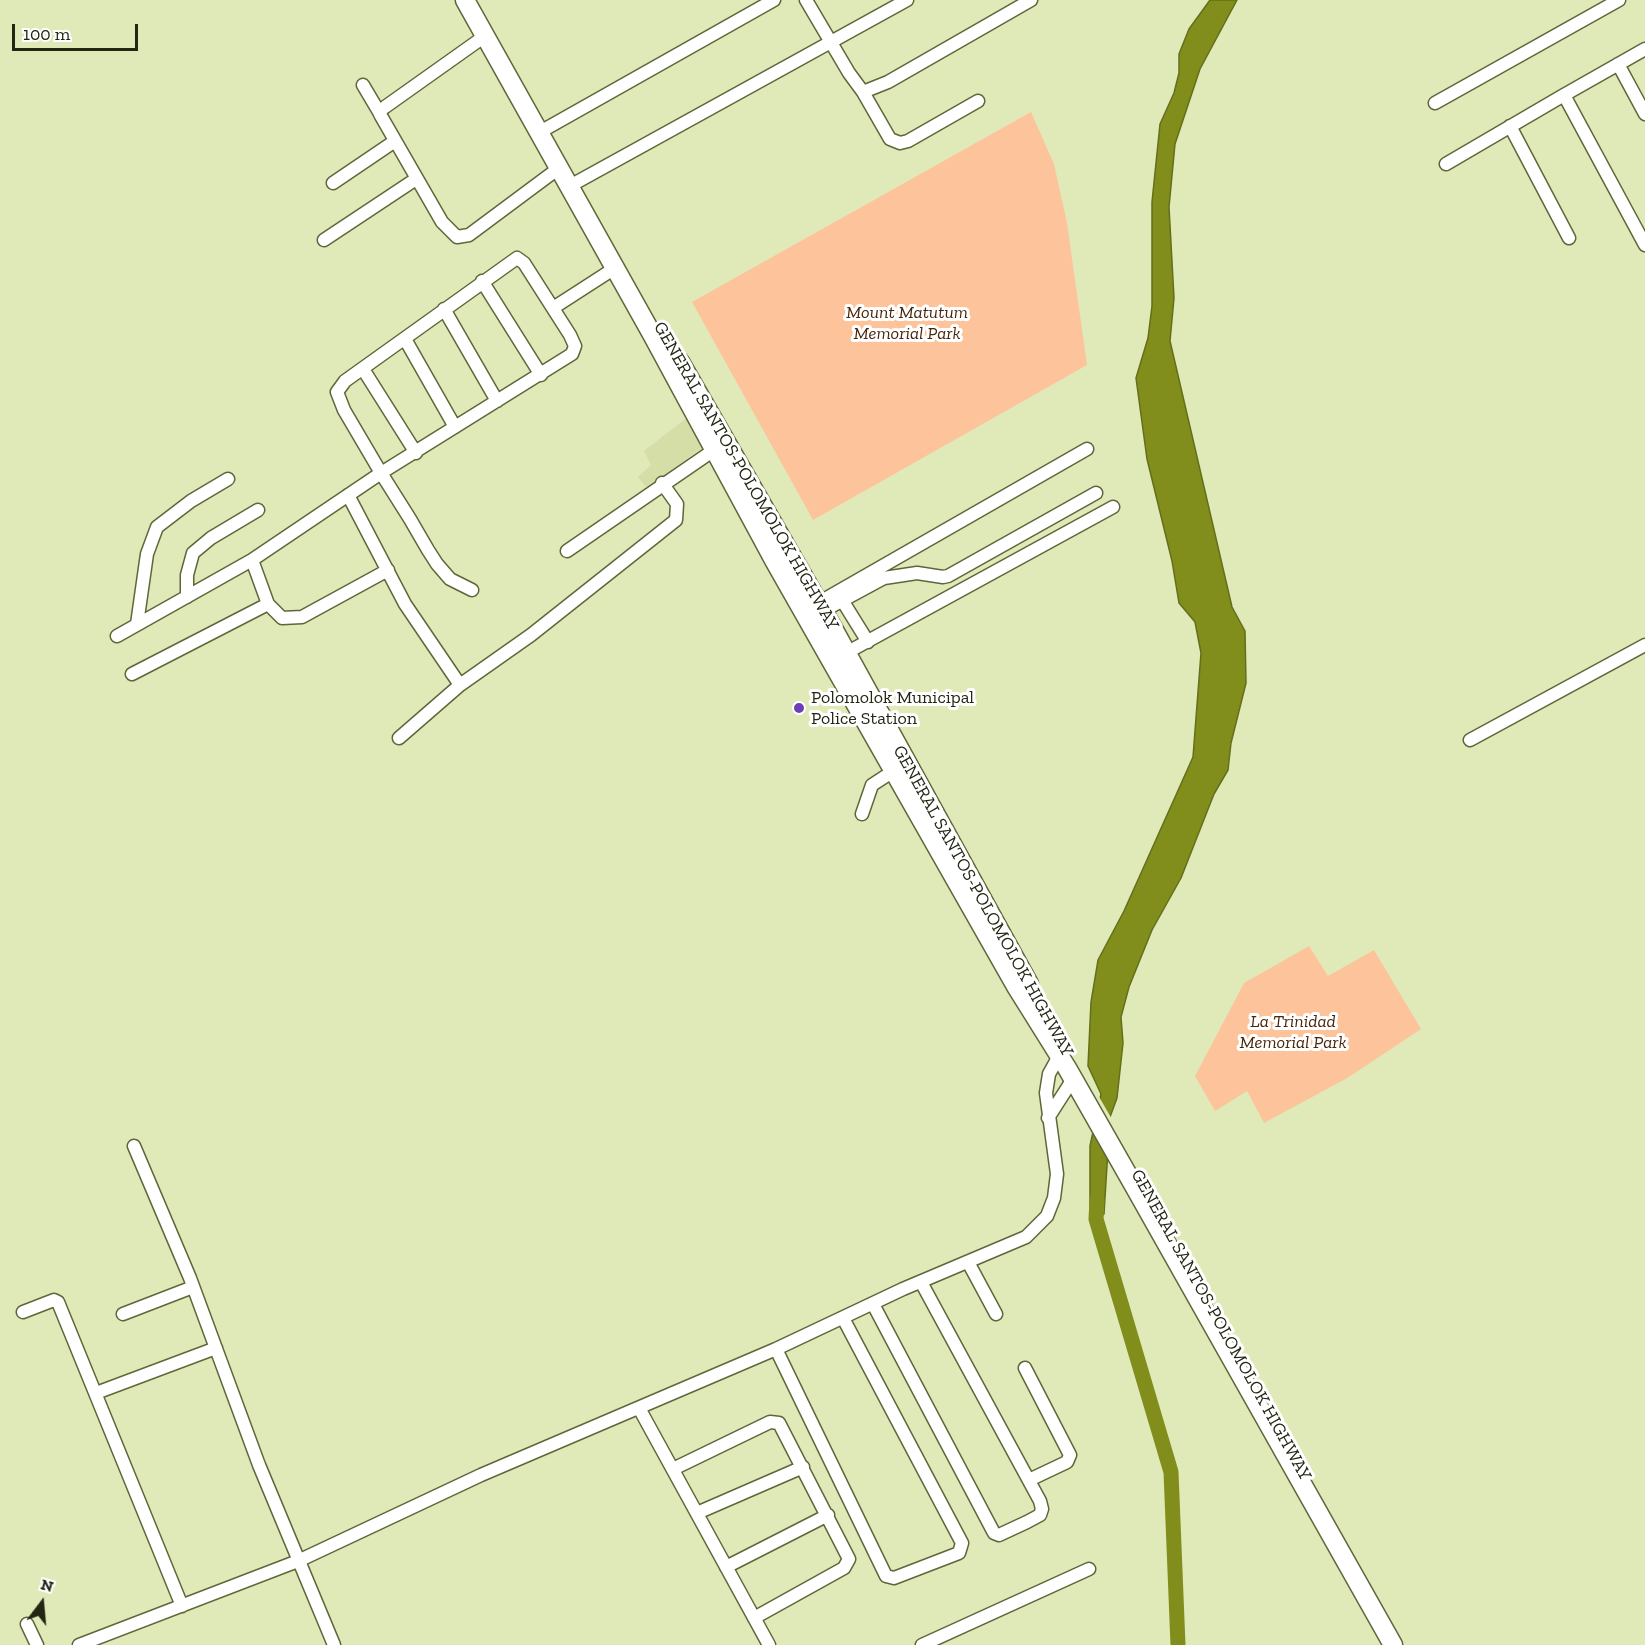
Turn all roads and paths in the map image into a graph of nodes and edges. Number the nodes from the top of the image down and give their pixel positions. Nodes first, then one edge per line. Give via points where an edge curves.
1 (465, 0) edge
2 (476, 0) edge
3 (774, 0) edge
4 (806, 0) edge
5 (907, 0) edge
6 (1031, 0) edge
7 (1619, 0) edge
8 (485, 36) junction
9 (830, 42) junction
10 (1645, 48) edge
11 (1618, 64) junction
12 (363, 85) dead end
13 (863, 92) junction
14 (1563, 95) junction
15 (978, 101) dead end
16 (1435, 104) dead end
17 (379, 112) junction
18 (1645, 114) edge
19 (1510, 126) junction
20 (547, 128) junction
21 (395, 141) junction
22 (1446, 164) dead end
23 (559, 168) junction
24 (416, 179) junction
25 (577, 182) junction
26 (333, 183) dead end
27 (1569, 238) dead end
28 (324, 240) dead end
29 (1645, 245) edge
30 (615, 268) junction
31 (482, 281) junction
32 (553, 308) junction
33 (444, 309) junction
34 (405, 339) junction
35 (363, 369) junction
36 (541, 375) junction
37 (497, 401) junction
38 (455, 427) junction
39 (1087, 449) dead end
40 (714, 450) junction
41 (416, 453) junction
42 (381, 473) junction
43 (228, 479) dead end
44 (662, 483) junction
45 (1096, 493) dead end
46 (348, 495) junction
47 (1113, 507) dead end
48 (258, 510) dead end
49 (567, 551) dead end
50 (252, 560) junction
51 (388, 570) junction
52 (472, 590) dead end
53 (187, 597) junction
54 (842, 600) junction
55 (268, 604) junction
56 (820, 607) junction
57 (137, 624) junction
58 (117, 636) dead end
59 (868, 642) junction
60 (1645, 645) edge
61 (846, 653) junction
62 (132, 674) dead end
63 (460, 685) junction
64 (399, 738) dead end
65 (1470, 740) dead end
66 (895, 770) junction
67 (862, 814) dead end
68 (1059, 1056) junction
69 (1073, 1079) junction
70 (1088, 1098) junction
71 (1048, 1118) junction
72 (134, 1146) dead end
73 (1120, 1154) junction
74 (968, 1262) junction
75 (921, 1282) junction
76 (193, 1287) junction
77 (873, 1304) junction
78 (23, 1312) dead end
79 (123, 1314) dead end
80 (996, 1314) dead end
81 (843, 1317) junction
82 (216, 1348) junction
83 (776, 1349) junction
84 (1025, 1368) dead end
85 (96, 1393) junction
86 (639, 1408) junction
87 (803, 1467) junction
88 (673, 1470) junction
89 (1029, 1480) junction
90 (697, 1513) junction
91 (828, 1515) junction
92 (298, 1561) junction
93 (726, 1567) junction
94 (1089, 1569) dead end
95 (182, 1605) junction
96 (754, 1618) junction
97 (27, 1624) dead end
98 (37, 1645) edge
99 (79, 1645) edge
100 (334, 1645) edge
101 (769, 1645) edge
102 (922, 1645) edge
103 (1393, 1645) edge
104 (1401, 1645) edge

1 - 8 highway
2 - 20 highway, GENERAL SANTOS-POLOMOLOK HIGHWAY
3 - 20 street
4 - 9 street
5 - 9 street
6 - 13 street via 921,64
7 - 16 street
8 - 17 street
8 - 23 highway
9 - 13 street
9 - 25 street
10 - 11 street
11 - 14 street
11 - 18 street
12 - 17 street
13 - 15 street via 890,139 900,143
14 - 19 street
14 - 29 street
17 - 21 street
19 - 22 street
19 - 27 street
20 - 25 highway, GENERAL SANTOS-POLOMOLOK HIGHWAY
21 - 24 street
21 - 26 street
23 - 24 street via 469,235 460,237 442,222
23 - 30 highway
24 - 28 street
25 - 56 highway, GENERAL SANTOS-POLOMOLOK HIGHWAY
30 - 32 street
30 - 40 highway
31 - 32 street via 519,258
31 - 33 street
31 - 36 street
32 - 36 street via 573,341 574,350
33 - 34 street
33 - 37 street
34 - 35 street
34 - 38 street
35 - 41 street
35 - 42 street via 338,386 337,392
36 - 37 street
37 - 38 street
38 - 41 street
39 - 56 street
40 - 44 street
40 - 66 highway
41 - 42 street
42 - 46 street
42 - 52 street via 443,572
43 - 57 street via 157,527 147,554
44 - 49 street
44 - 63 street via 677,504 676,520 531,635
45 - 54 street via 948,576 917,573 884,578
46 - 50 street
46 - 51 street
47 - 59 street
48 - 53 street via 193,553
50 - 53 street
50 - 55 street
51 - 55 street via 302,617 282,618
51 - 63 street via 416,622
53 - 57 street
54 - 56 street
54 - 59 street
55 - 62 street
56 - 61 highway, GENERAL SANTOS-POLOMOLOK HIGHWAY
57 - 58 street
59 - 61 street
60 - 65 street
61 - 70 highway, GENERAL SANTOS-POLOMOLOK HIGHWAY
63 - 64 street
66 - 67 street via 872,785
66 - 68 highway
68 - 69 highway
68 - 71 street via 1046,1083
69 - 70 highway
69 - 71 street
70 - 73 highway
71 - 74 street via 1057,1174 1047,1216 1026,1237
72 - 76 street
73 - 103 highway
73 - 104 highway, GENERAL SANTOS-POLOMOLOK HIGHWAY
74 - 75 street
74 - 80 street
75 - 77 street
75 - 89 street
76 - 79 street
76 - 82 street
77 - 81 street
77 - 89 street via 996,1534 1040,1515 1040,1501
78 - 85 street via 54,1300 58,1302
81 - 83 street
81 - 83 street via 962,1543 959,1553 894,1578 886,1576
82 - 85 street
82 - 92 street
83 - 86 street
84 - 89 street via 1070,1455 1067,1462
85 - 95 street
86 - 88 street
86 - 92 street via 482,1475
87 - 88 street via 779,1423 774,1422
87 - 90 street
87 - 91 street
88 - 90 street
90 - 93 street
91 - 93 street
91 - 96 street via 849,1557 846,1566
92 - 95 street
92 - 100 street
93 - 96 street
94 - 102 street
95 - 99 street
96 - 101 street
97 - 98 street

